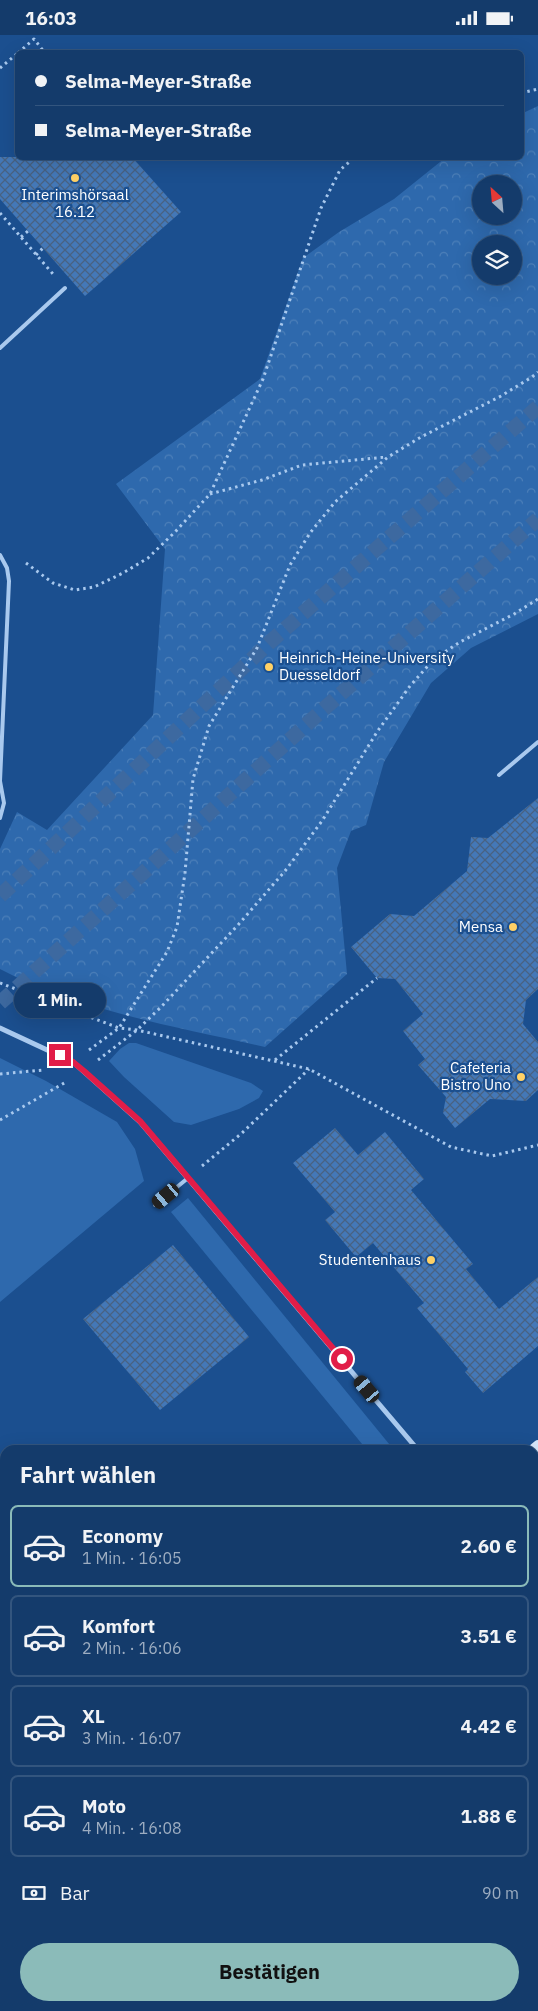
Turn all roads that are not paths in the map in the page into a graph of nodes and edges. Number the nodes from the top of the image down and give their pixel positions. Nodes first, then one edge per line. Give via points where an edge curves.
1 (65, 288) road end
2 (0, 347) edge
3 (0, 555) edge
4 (538, 742) edge
5 (499, 775) dead end
6 (0, 781) edge
7 (0, 818) edge
8 (0, 1028) edge
9 (188, 1178) junction
10 (155, 1205) dead end
11 (414, 1445) edge

1 - 2 lane
3 - 6 lane via 9,581
4 - 5 lane
6 - 7 lane via 4,803
8 - 9 street via 73,1062 140,1121
9 - 10 lane
9 - 11 street

